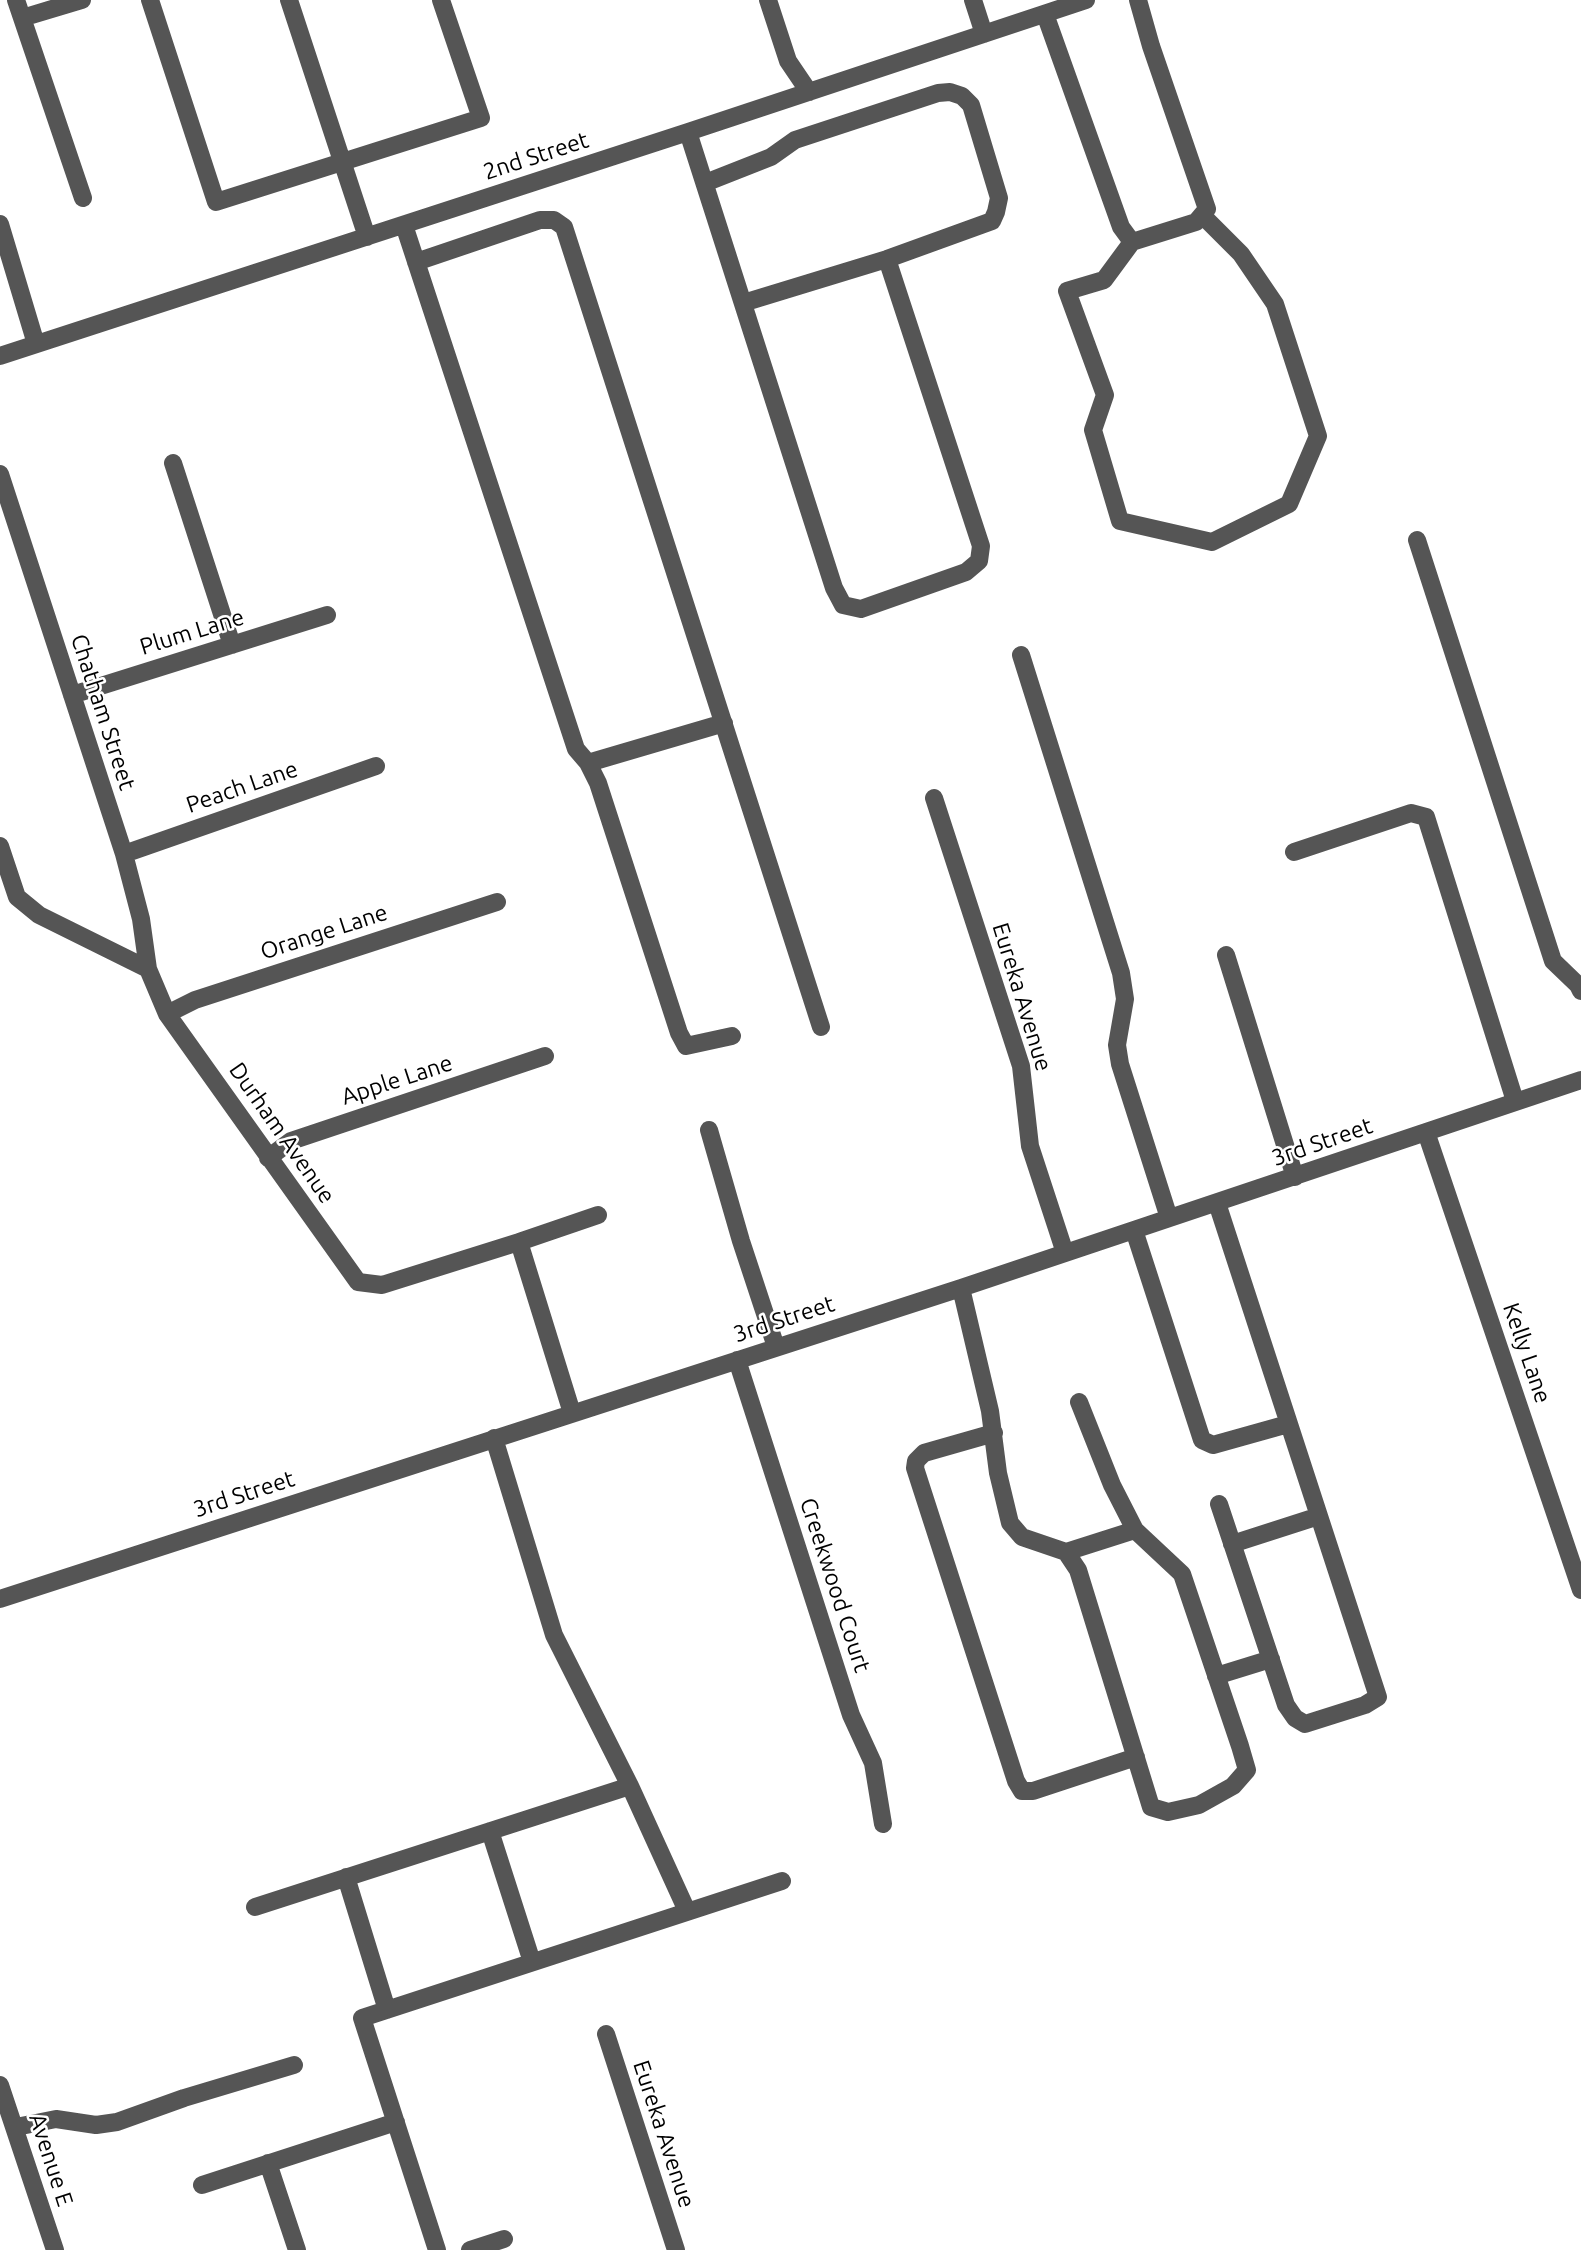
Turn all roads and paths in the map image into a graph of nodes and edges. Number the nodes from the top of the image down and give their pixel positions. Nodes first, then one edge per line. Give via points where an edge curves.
1 (16, 0) edge
2 (82, 0) edge
3 (150, 0) edge
4 (289, 0) edge
5 (441, 0) edge
6 (768, 0) edge
7 (973, 0) edge
8 (1086, 0) edge
9 (1138, 0) edge
10 (1045, 14) junction
11 (22, 18) junction
12 (984, 34) junction
13 (809, 92) junction
14 (688, 132) junction
15 (343, 163) junction
16 (705, 183) junction
17 (83, 198) dead end
18 (1202, 215) junction
19 (0, 224) edge
20 (404, 225) junction
21 (367, 237) junction
22 (1132, 242) junction
23 (887, 259) junction
24 (416, 262) junction
25 (743, 303) junction
26 (36, 344) junction
27 (0, 356) edge
28 (173, 463) dead end
29 (0, 474) edge
30 (1418, 540) dead end
31 (327, 615) dead end
32 (232, 645) junction
33 (1021, 655) dead end
34 (72, 695) junction
35 (724, 723) junction
36 (588, 763) junction
37 (376, 766) dead end
38 (934, 798) dead end
39 (0, 846) edge
40 (1294, 852) dead end
41 (124, 854) junction
42 (497, 902) dead end
43 (1226, 955) dead end
44 (148, 968) junction
45 (1581, 991) edge
46 (167, 1014) junction
47 (821, 1027) dead end
48 (732, 1036) dead end
49 (545, 1056) dead end
50 (1581, 1080) edge
51 (1515, 1101) junction
52 (709, 1130) dead end
53 (1426, 1132) junction
54 (268, 1158) junction
55 (1295, 1177) junction
56 (1217, 1203) junction
57 (598, 1215) dead end
58 (1168, 1219) junction
59 (1134, 1230) junction
60 (519, 1242) junction
61 (1065, 1253) junction
62 (961, 1288) junction
63 (776, 1347) junction
64 (737, 1360) junction
65 (1079, 1402) dead end
66 (572, 1413) junction
67 (1288, 1424) junction
68 (994, 1433) junction
69 (494, 1438) junction
70 (1219, 1504) dead end
71 (1319, 1516) junction
72 (1135, 1530) junction
73 (1232, 1544) junction
74 (1066, 1552) junction
75 (1581, 1590) edge
76 (0, 1599) edge
77 (1271, 1659) junction
78 (1216, 1676) junction
79 (1136, 1757) junction
80 (630, 1786) junction
81 (883, 1824) dead end
82 (490, 1831) junction
83 (346, 1877) junction
84 (782, 1881) dead end
85 (255, 1907) dead end
86 (687, 1911) junction
87 (532, 1962) junction
88 (387, 2010) junction
89 (606, 2034) dead end
90 (294, 2065) dead end
91 (0, 2084) edge
92 (396, 2122) junction
93 (16, 2127) junction
94 (268, 2163) junction
95 (202, 2185) dead end
96 (504, 2239) dead end
97 (55, 2250) edge
98 (297, 2250) edge
99 (437, 2250) edge
100 (470, 2250) edge
101 (676, 2250) edge

1 - 11 street
2 - 11 street
3 - 15 street via 216,202
4 - 15 street
5 - 15 street via 481,118
6 - 13 street via 788,61
7 - 12 street
8 - 10 street, 2nd Street
9 - 18 street via 1207,209
10 - 12 street, 2nd Street
10 - 22 street via 1121,227
11 - 17 street
12 - 13 street, 2nd Street
13 - 14 street, 2nd Street
14 - 16 street
14 - 20 street, 2nd Street
15 - 21 street
16 - 23 street via 771,156 795,140 938,93 962,96 971,105 999,198 992,221
16 - 25 street
18 - 22 street via 1196,222
18 - 22 street via 1241,254 1275,304 1318,436 1289,504 1212,542 1120,521 1093,429 1105,395 1067,291 1104,280
19 - 26 street
20 - 21 street, 2nd Street
20 - 24 street
21 - 26 street, 2nd Street
23 - 25 street
23 - 25 street via 981,546 979,561 967,572 861,609 843,605 834,588
24 - 35 street via 540,220 554,220 564,227
24 - 36 street via 576,749
26 - 27 street, 2nd Street
28 - 32 street
29 - 34 street, Chatham Street
30 - 45 street via 1553,961
31 - 32 street, Plum Lane
32 - 34 street, Plum Lane
33 - 58 street via 1121,973 1125,999 1116,1045
34 - 41 street, Chatham Street
35 - 36 street
35 - 47 street
36 - 48 street via 679,1033 686,1046
37 - 41 street, Peach Lane
38 - 61 street, Eureka Avenue via 1021,1066 1030,1146
39 - 44 street via 17,897 39,915
40 - 51 street via 1411,813 1426,817
41 - 44 street, Chatham Street
42 - 46 street, Orange Lane via 195,1000
43 - 55 street
44 - 46 street, Durham Avenue
46 - 54 street, Durham Avenue
49 - 54 street, Apple Lane via 291,1141
50 - 51 street, 3rd Street
51 - 53 street, 3rd Street
52 - 63 street
53 - 55 street, 3rd Street
53 - 75 street, Kelly Lane
54 - 60 street, Durham Avenue via 358,1282 382,1285
55 - 56 street, 3rd Street
56 - 58 street, 3rd Street
56 - 67 street
57 - 60 street, Durham Avenue
58 - 59 street, 3rd Street
59 - 61 street, 3rd Street
59 - 67 street via 1202,1440 1213,1445
60 - 66 street
61 - 62 street, 3rd Street
62 - 63 street, 3rd Street
62 - 68 street
63 - 64 street, 3rd Street
64 - 66 street, 3rd Street
64 - 81 street, Creekwood Court via 847,1703 873,1763
65 - 72 street
66 - 69 street, 3rd Street
67 - 71 street
68 - 74 street via 1010,1523 1021,1537
68 - 79 street via 924,1453 915,1468 1016,1781 1021,1791 1033,1791
69 - 76 street, 3rd Street
69 - 80 street via 554,1634
70 - 73 street
71 - 73 street
71 - 77 street via 1378,1698 1305,1724 1286,1705
72 - 74 street
72 - 78 street via 1181,1574
73 - 77 street
74 - 79 street via 1078,1570
77 - 78 street
78 - 79 street via 1247,1770 1233,1786 1199,1805 1168,1812 1151,1807
80 - 82 street
80 - 86 street
82 - 83 street
82 - 87 street
83 - 85 street
83 - 88 street
84 - 86 street
86 - 87 street
87 - 88 street
88 - 92 street via 362,2018
89 - 101 street, Eureka Avenue
90 - 93 street via 117,2122 96,2125 56,2119
91 - 93 street, Avenue E
92 - 94 street
92 - 99 street
93 - 97 street, Avenue E
94 - 95 street
94 - 98 street
96 - 100 street

